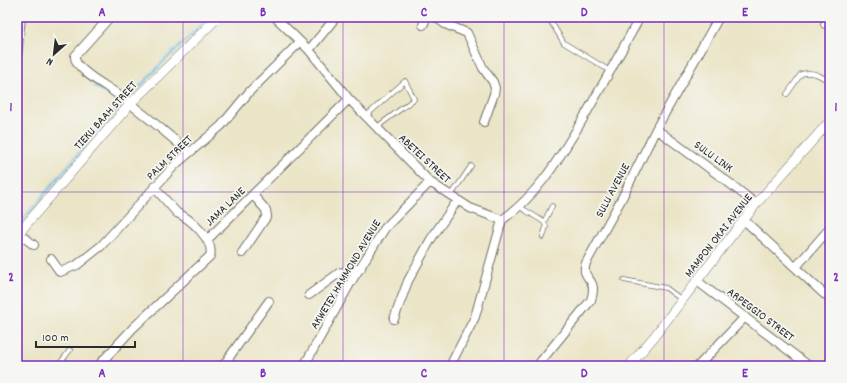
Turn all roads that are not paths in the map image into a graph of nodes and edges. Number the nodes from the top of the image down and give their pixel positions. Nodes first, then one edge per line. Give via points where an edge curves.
1 (21, 17) edge
2 (110, 17) edge
3 (218, 17) edge
4 (275, 17) edge
5 (336, 17) edge
6 (428, 17) edge
7 (436, 17) edge
8 (548, 17) edge
9 (640, 17) edge
10 (719, 17) edge
11 (423, 25) dead end
12 (300, 42) junction
13 (309, 50) junction
14 (17, 57) edge
15 (610, 71) junction
16 (830, 83) edge
17 (787, 94) dead end
18 (349, 99) junction
19 (130, 103) junction
20 (366, 116) junction
21 (830, 121) edge
22 (484, 122) dead end
23 (377, 128) junction
24 (656, 129) junction
25 (827, 131) edge
26 (189, 152) junction
27 (471, 166) dead end
28 (430, 182) junction
29 (154, 187) junction
30 (253, 196) junction
31 (453, 199) junction
32 (756, 204) junction
33 (552, 206) dead end
34 (520, 207) junction
35 (502, 220) junction
36 (744, 220) junction
37 (544, 222) junction
38 (830, 228) edge
39 (18, 234) edge
40 (543, 237) dead end
41 (208, 240) junction
42 (34, 245) dead end
43 (242, 253) dead end
44 (51, 259) dead end
45 (796, 267) junction
46 (361, 268) junction
47 (624, 280) dead end
48 (697, 281) junction
49 (309, 295) dead end
50 (830, 297) edge
51 (682, 300) junction
52 (269, 301) dead end
53 (745, 317) junction
54 (394, 319) dead end
55 (70, 350) dead end
56 (58, 366) edge
57 (98, 366) edge
58 (223, 366) edge
59 (304, 366) edge
60 (450, 366) edge
61 (537, 366) edge
62 (629, 366) edge
63 (698, 366) edge
64 (809, 366) edge

1 - 14 street
2 - 19 street via 74,60 95,79
3 - 19 street, TIEKU BAAH STREET
4 - 12 street, ABETEI STREET
5 - 13 street
6 - 11 street
7 - 22 street via 468,34 483,68 493,82 494,94
8 - 15 lane via 564,43
9 - 15 street
10 - 24 street, SULU AVENUE
12 - 13 street, ABETEI STREET
12 - 26 street, PALM STREET via 250,91 221,126
13 - 18 street, ABETEI STREET
15 - 34 street via 559,158
16 - 17 lane via 816,73 808,72 801,74
18 - 20 street, ABETEI STREET
18 - 30 street, JAMA LANE
19 - 26 street
19 - 39 street, TIEKU BAAH STREET
20 - 23 street, ABETEI STREET
20 - 23 lane via 405,81 414,98
21 - 25 street, MAMPON OKAI AVENUE
23 - 28 street, ABETEI STREET
24 - 32 street, SULU LINK
24 - 61 street, SULU AVENUE via 586,263 585,273 594,284 591,300
25 - 32 street, MAMPON OKAI AVENUE
26 - 29 street, PALM STREET
27 - 31 lane
28 - 31 street, ABETEI STREET
28 - 46 street, AKWETEY HAMMOND AVENUE via 391,222
29 - 41 street via 177,213 192,220
29 - 44 street, PALM STREET via 101,246 77,265 60,272
30 - 41 street, JAMA LANE
30 - 43 street via 266,210 267,216
31 - 35 street, ABETEI STREET
31 - 54 street via 408,281
32 - 36 street, MAMPON OKAI AVENUE
33 - 37 lane
34 - 35 street
34 - 37 lane
35 - 60 street via 474,317
36 - 45 street
36 - 48 street, MAMPON OKAI AVENUE
37 - 40 lane via 546,227
38 - 45 street
39 - 42 street
41 - 57 street, JAMA LANE via 212,252 210,256 143,318
45 - 50 street
46 - 49 street via 339,273
46 - 59 street, AKWETEY HAMMOND AVENUE
47 - 51 lane via 666,288
48 - 51 street, MAMPON OKAI AVENUE
48 - 53 street, ARPEGGIO STREET
51 - 62 street, MAMPON OKAI AVENUE
52 - 58 street
53 - 63 street
53 - 64 street, ARPEGGIO STREET
55 - 56 lane

